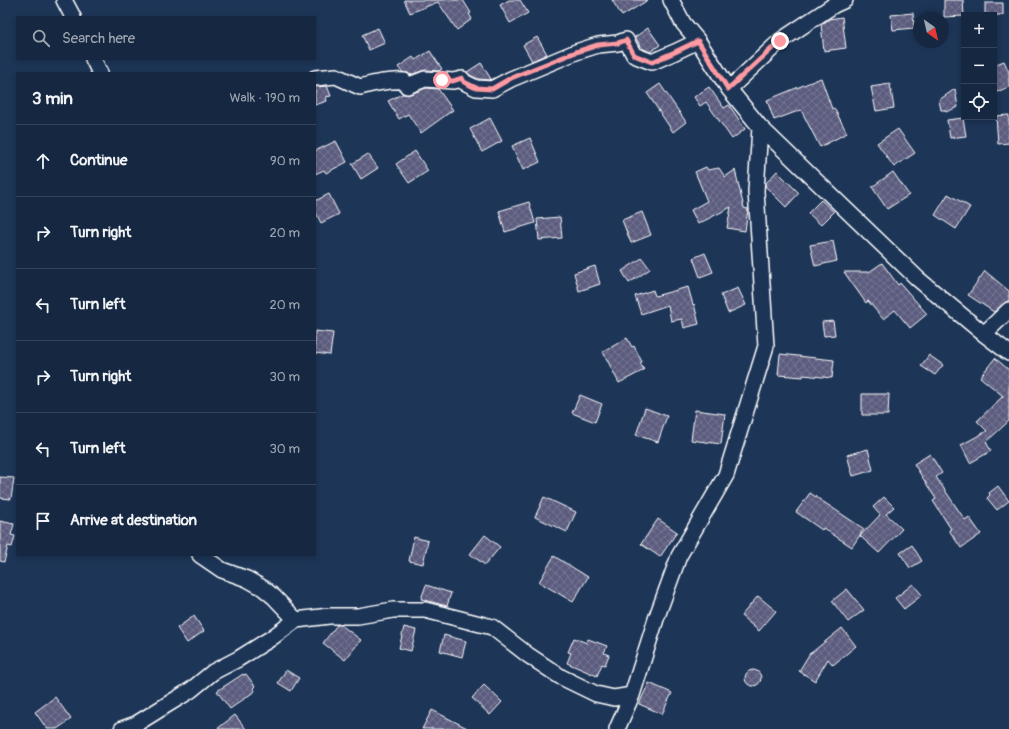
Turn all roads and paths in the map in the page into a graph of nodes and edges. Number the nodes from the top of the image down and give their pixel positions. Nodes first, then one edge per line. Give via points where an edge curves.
1 (64, 0) edge
2 (671, 0) edge
3 (846, 0) edge
4 (72, 16) edge
5 (698, 41) junction
6 (94, 60) edge
7 (100, 72) edge
8 (316, 78) edge
9 (728, 89) junction
10 (760, 127) junction
11 (1009, 310) edge
12 (984, 334) junction
13 (1009, 353) edge
14 (201, 556) edge
15 (296, 620) junction
16 (632, 695) junction
17 (122, 729) edge
18 (617, 729) edge

1 - 4 street
2 - 5 street via 683,22
3 - 9 street via 834,5 780,41
5 - 8 street via 652,62 634,55 626,40 598,45 511,78 492,89 476,88 464,82 462,78 453,81 425,79 407,86 404,80 393,80 360,87 336,76
5 - 9 street
6 - 7 street
9 - 10 street
10 - 12 street via 918,279
10 - 16 street via 756,191 766,346 726,475 679,556
11 - 12 street
12 - 13 street
14 - 15 street via 222,570 263,588
15 - 16 street via 358,616 393,610 425,610 492,627 561,677 596,694 614,698
15 - 17 street via 270,639 213,672 185,694 136,724
16 - 18 street

